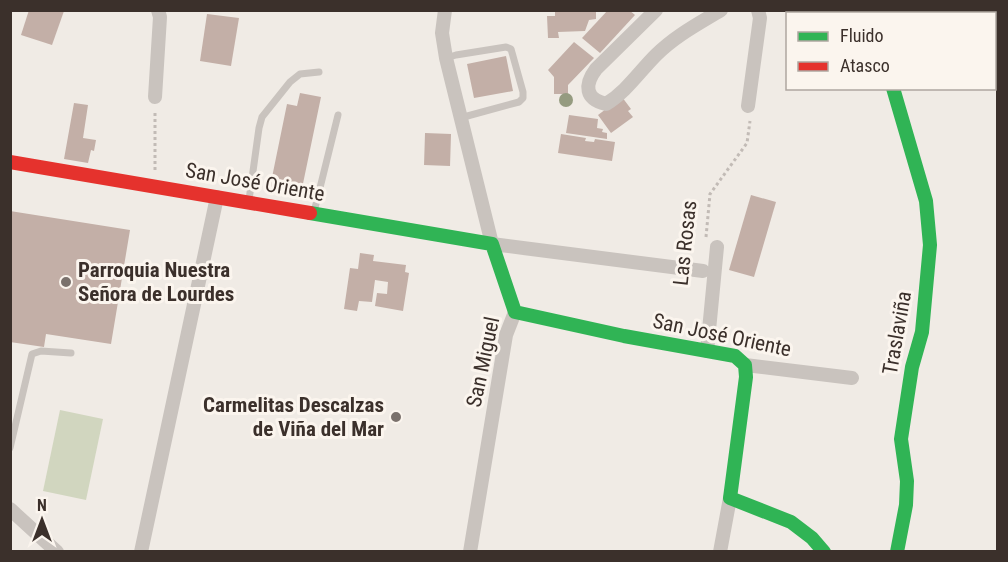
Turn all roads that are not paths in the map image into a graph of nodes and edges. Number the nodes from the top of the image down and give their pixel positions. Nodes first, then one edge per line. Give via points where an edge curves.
1 (158, 10) edge
2 (445, 10) edge
3 (656, 10) edge
4 (721, 10) edge
5 (758, 10) edge
6 (446, 58) junction
7 (319, 72) dead end
8 (894, 90) edge
9 (155, 98) road end
10 (748, 106) dead end
11 (338, 115) dead end
12 (460, 118) junction
13 (10, 162) edge
14 (217, 197) junction
15 (249, 202) junction
16 (313, 214) junction
17 (712, 242) road end
18 (492, 244) junction
19 (703, 271) dead end
20 (515, 312) junction
21 (707, 351) junction
22 (72, 353) dead end
23 (745, 365) junction
24 (852, 378) dead end
25 (10, 448) edge
26 (730, 498) junction
27 (10, 509) edge
28 (57, 552) edge
29 (141, 552) edge
30 (470, 552) edge
31 (720, 552) edge
32 (824, 552) edge
33 (897, 552) edge

1 - 9 street
2 - 6 street, San Miguel via 442,33
3 - 4 street via 588,79 587,88 602,104 625,89 681,34
5 - 10 street
6 - 12 street, San Miguel
6 - 12 lane via 511,49 523,92 519,102
7 - 15 lane via 300,74 262,117
8 - 33 street, Traslaviña via 926,201 930,245 922,332 912,367 901,438 907,481
11 - 16 lane
12 - 18 street, San Miguel
13 - 14 street, San José Oriente
14 - 15 street, San José Oriente
14 - 29 street
15 - 16 street, San José Oriente
16 - 18 street, San José Oriente
17 - 21 street
18 - 19 street
18 - 20 street, San Miguel
20 - 21 street, San José Oriente
20 - 30 street, San Miguel via 506,335
21 - 23 street, San José Oriente via 735,356
22 - 25 lane via 32,354
23 - 24 street, San José Oriente
23 - 26 street
26 - 31 street
26 - 32 street via 791,522
27 - 28 street

